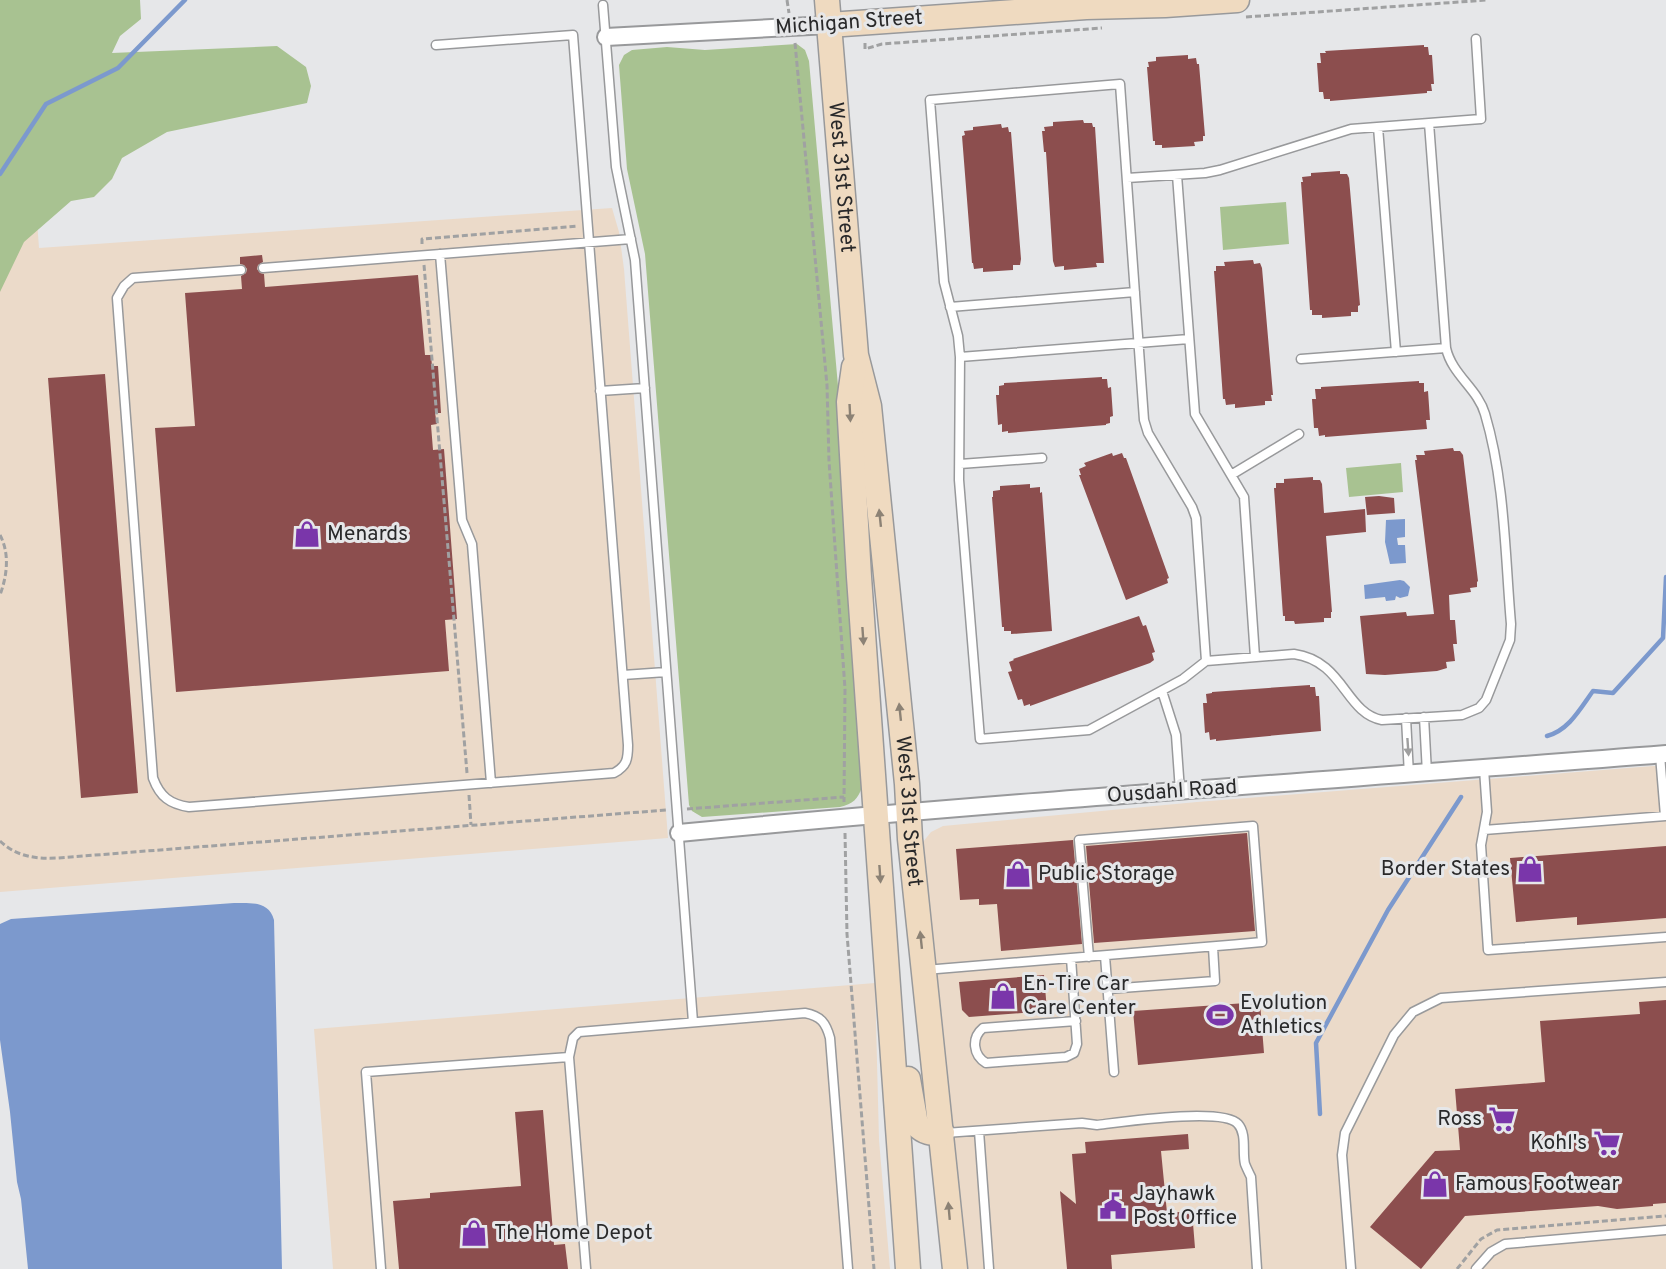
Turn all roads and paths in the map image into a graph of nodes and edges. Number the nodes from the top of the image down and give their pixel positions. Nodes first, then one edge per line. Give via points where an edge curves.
1 (787, 0) edge
2 (827, 0) edge
3 (1237, 0) edge
4 (603, 5) dead end
5 (788, 6) dead end
6 (829, 25) junction
7 (606, 37) junction
8 (1476, 39) dead end
9 (795, 44) dead end
10 (436, 45) dead end
11 (1429, 123) junction
12 (1378, 127) junction
13 (1177, 175) junction
14 (1127, 178) junction
15 (632, 239) junction
16 (588, 242) junction
17 (440, 254) junction
18 (263, 268) dead end
19 (241, 270) dead end
20 (1135, 292) junction
21 (950, 307) junction
22 (1189, 339) junction
23 (1139, 343) junction
24 (1446, 348) junction
25 (1396, 352) junction
26 (856, 356) junction
27 (960, 357) junction
28 (1301, 359) dead end
29 (645, 388) junction
30 (600, 391) junction
31 (1299, 434) dead end
32 (1042, 458) dead end
33 (960, 464) junction
34 (1231, 475) junction
35 (0, 535) edge
36 (0, 595) edge
37 (1255, 657) junction
38 (1206, 662) junction
39 (666, 672) junction
40 (622, 675) junction
41 (1162, 691) junction
42 (1424, 717) junction
43 (1406, 718) junction
44 (1663, 754) edge
45 (1484, 769) junction
46 (1427, 773) junction
47 (1409, 775) junction
48 (491, 783) junction
49 (1180, 791) junction
50 (677, 810) junction
51 (909, 812) junction
52 (876, 816) junction
53 (1666, 816) edge
54 (1484, 830) junction
55 (679, 833) junction
56 (845, 840) dead end
57 (0, 841) edge
58 (1666, 937) edge
59 (1213, 946) junction
60 (1105, 956) junction
61 (1089, 957) junction
62 (1071, 958) junction
63 (924, 970) junction
64 (1666, 982) edge
65 (1108, 989) junction
66 (890, 1019) junction
67 (1076, 1021) junction
68 (693, 1022) junction
69 (569, 1057) junction
70 (1114, 1072) dead end
71 (979, 1131) junction
72 (942, 1133) junction
73 (1666, 1230) edge
74 (381, 1269) edge
75 (586, 1269) edge
76 (848, 1269) edge
77 (874, 1269) edge
78 (908, 1269) edge
79 (955, 1269) edge
80 (989, 1269) edge
81 (1257, 1269) edge
82 (1352, 1269) edge
83 (1476, 1269) edge

1 - 5 path
2 - 6 main road, West 31st Street
3 - 6 main road, Michigan Street
4 - 7 lane
6 - 7 street, Michigan Street
6 - 26 main road, West 31st Street
7 - 15 lane via 616,167
8 - 11 lane via 1481,119
9 - 50 path via 827,385 845,689 844,797
10 - 16 lane via 573,35
11 - 12 lane
11 - 24 lane
12 - 13 lane via 1351,129 1220,170
12 - 25 lane
13 - 14 lane
13 - 22 lane
14 - 20 lane
14 - 21 lane via 1120,84 930,100 944,282
15 - 16 lane
15 - 29 lane
16 - 17 lane
16 - 30 lane
17 - 18 lane
17 - 48 lane via 462,519 472,544
19 - 48 lane via 133,278 117,298 153,778 157,790 175,805 189,807
20 - 21 lane
20 - 23 lane
21 - 27 lane
22 - 23 lane
22 - 34 lane via 1195,414
23 - 27 lane
23 - 38 lane via 1148,433 1196,518
24 - 25 lane
24 - 42 lane via 1449,361 1485,412 1501,500 1511,624 1510,640 1493,686 1479,708 1462,715
25 - 28 lane
51 -> 26 main road, West 31st Street via 869,406
26 -> 52 main road, West 31st Street via 849,402
27 - 33 lane
29 - 30 lane
29 - 39 lane
30 - 40 lane
31 - 34 lane
32 - 33 lane
33 - 41 lane via 980,739 1089,730
34 - 37 lane via 1244,497
35 - 36 path via 6,568
37 - 38 lane
37 - 43 lane via 1307,656 1332,673 1365,713 1382,720
38 - 41 lane
39 - 40 lane
39 - 50 lane
40 - 48 lane via 628,759 622,768 614,773
41 - 49 lane via 1176,735
42 - 43 lane
42 - 46 lane
43 -> 47 lane
44 - 45 street, Ousdahl Road
44 - 53 lane
45 - 46 street, Ousdahl Road
45 - 54 lane
46 - 47 street, Ousdahl Road
47 - 49 street, Ousdahl Road
49 - 51 street, Ousdahl Road
50 - 55 lane
50 - 57 path via 58,858 23,855
51 - 52 street, Ousdahl Road
63 -> 51 main road, West 31st Street
52 - 55 street, Ousdahl Road
52 -> 66 main road, West 31st Street
53 - 54 lane
54 - 58 lane via 1481,845 1488,950
55 - 68 lane
56 - 77 path via 847,934
59 - 60 lane
59 - 61 lane via 1262,942 1253,826 1079,840
59 - 65 lane via 1215,981
60 - 61 lane
60 - 65 lane
61 - 62 lane
62 - 63 lane
62 - 67 lane
63 - 72 main road, West 31st Street
64 - 82 lane via 1441,998 1413,1012 1394,1035 1345,1133 1342,1155
65 - 70 lane
66 - 72 main road via 908,1077 916,1124 929,1133
66 - 78 main road, West 31st Street
67 - 67 lane via 1077,1044 1074,1053 1066,1057 986,1063 976,1052 977,1033 983,1028
68 - 69 lane via 579,1032 573,1038
68 - 76 lane via 805,1013 822,1019 830,1038
69 - 74 lane via 366,1072
69 - 75 lane
71 - 72 lane
71 - 80 lane
71 - 81 lane via 1205,1115 1231,1119 1243,1134 1246,1167 1251,1177
79 -> 72 main road, West 31st Street
73 - 83 lane via 1505,1244 1491,1252

